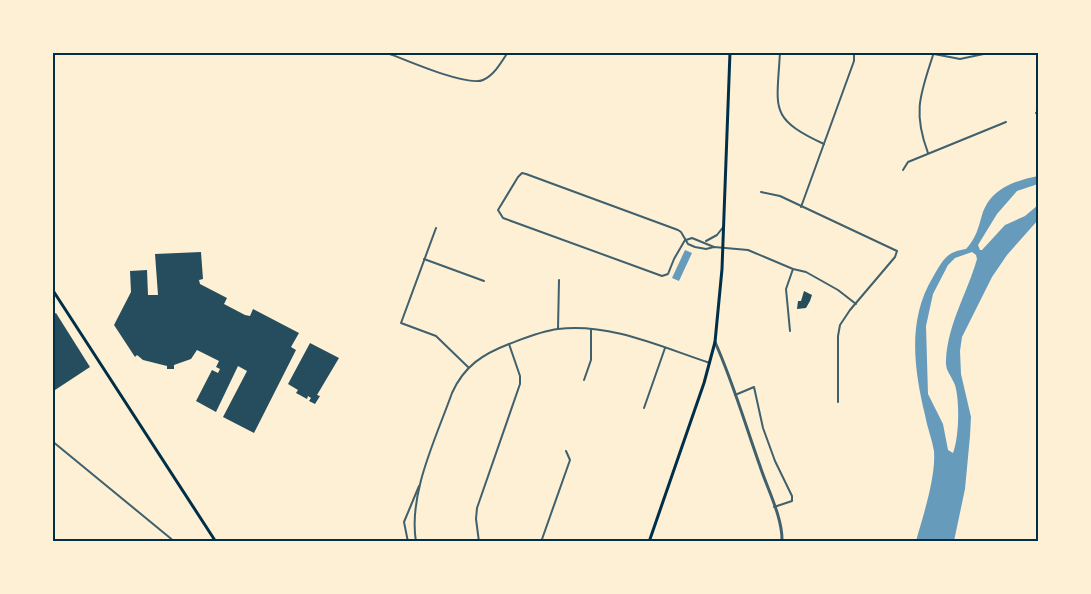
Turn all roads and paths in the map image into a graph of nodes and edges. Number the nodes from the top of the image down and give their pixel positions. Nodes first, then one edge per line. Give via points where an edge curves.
1 (384, 52) edge
2 (507, 52) edge
3 (730, 52) edge
4 (780, 52) edge
5 (854, 52) edge
6 (993, 52) edge
7 (934, 53) edge
8 (1006, 122) dead end
9 (824, 144) junction
10 (928, 153) junction
11 (903, 170) dead end
12 (761, 192) dead end
13 (801, 207) junction
14 (724, 226) junction
15 (436, 228) dead end
16 (685, 240) junction
17 (704, 242) junction
18 (714, 247) junction
19 (723, 248) junction
20 (424, 259) junction
21 (793, 269) junction
22 (559, 280) dead end
23 (484, 281) dead end
24 (52, 290) edge
25 (856, 304) junction
26 (558, 329) junction
27 (591, 330) junction
28 (790, 331) dead end
29 (715, 342) junction
30 (509, 344) junction
31 (665, 348) junction
32 (710, 363) junction
33 (468, 367) junction
34 (584, 380) dead end
35 (735, 395) junction
36 (838, 402) dead end
37 (644, 408) dead end
38 (52, 441) edge
39 (566, 451) dead end
40 (421, 484) junction
41 (774, 507) junction
42 (175, 542) edge
43 (216, 542) edge
44 (408, 542) edge
45 (416, 542) edge
46 (479, 542) edge
47 (541, 542) edge
48 (649, 542) edge
49 (782, 542) edge

1 - 2 street via 471,82 482,81 493,73
3 - 14 main road
4 - 9 street via 779,110 791,127
5 - 9 street
6 - 7 street via 960,59
7 - 10 street via 918,106 920,131
8 - 10 street
9 - 13 street
10 - 11 street via 908,162
12 - 13 street
13 - 25 street via 897,251
14 - 17 street
14 - 19 main road
15 - 20 street
16 - 16 street via 668,274 662,276 503,218 498,210 522,173 678,230
16 - 17 street
16 - 18 street via 702,249
17 - 18 street
18 - 19 street
19 - 21 street via 748,250
19 - 29 main road
20 - 23 street
20 - 33 street via 401,322 436,336
21 - 25 street via 811,274
21 - 28 street via 786,289
22 - 26 street
24 - 43 main road
25 - 36 street via 844,318 838,336
26 - 27 street
26 - 30 street
27 - 31 street via 621,333
27 - 34 street via 591,360
29 - 32 main road
29 - 35 street
30 - 33 street
30 - 46 street via 520,384 477,508
31 - 32 street
31 - 37 street
32 - 48 main road
33 - 40 street via 452,393
35 - 41 street
35 - 41 street via 754,387 763,428 792,496 792,501
38 - 42 street
39 - 47 street via 570,460
40 - 44 street via 404,522
40 - 45 street via 414,519
41 - 49 street

